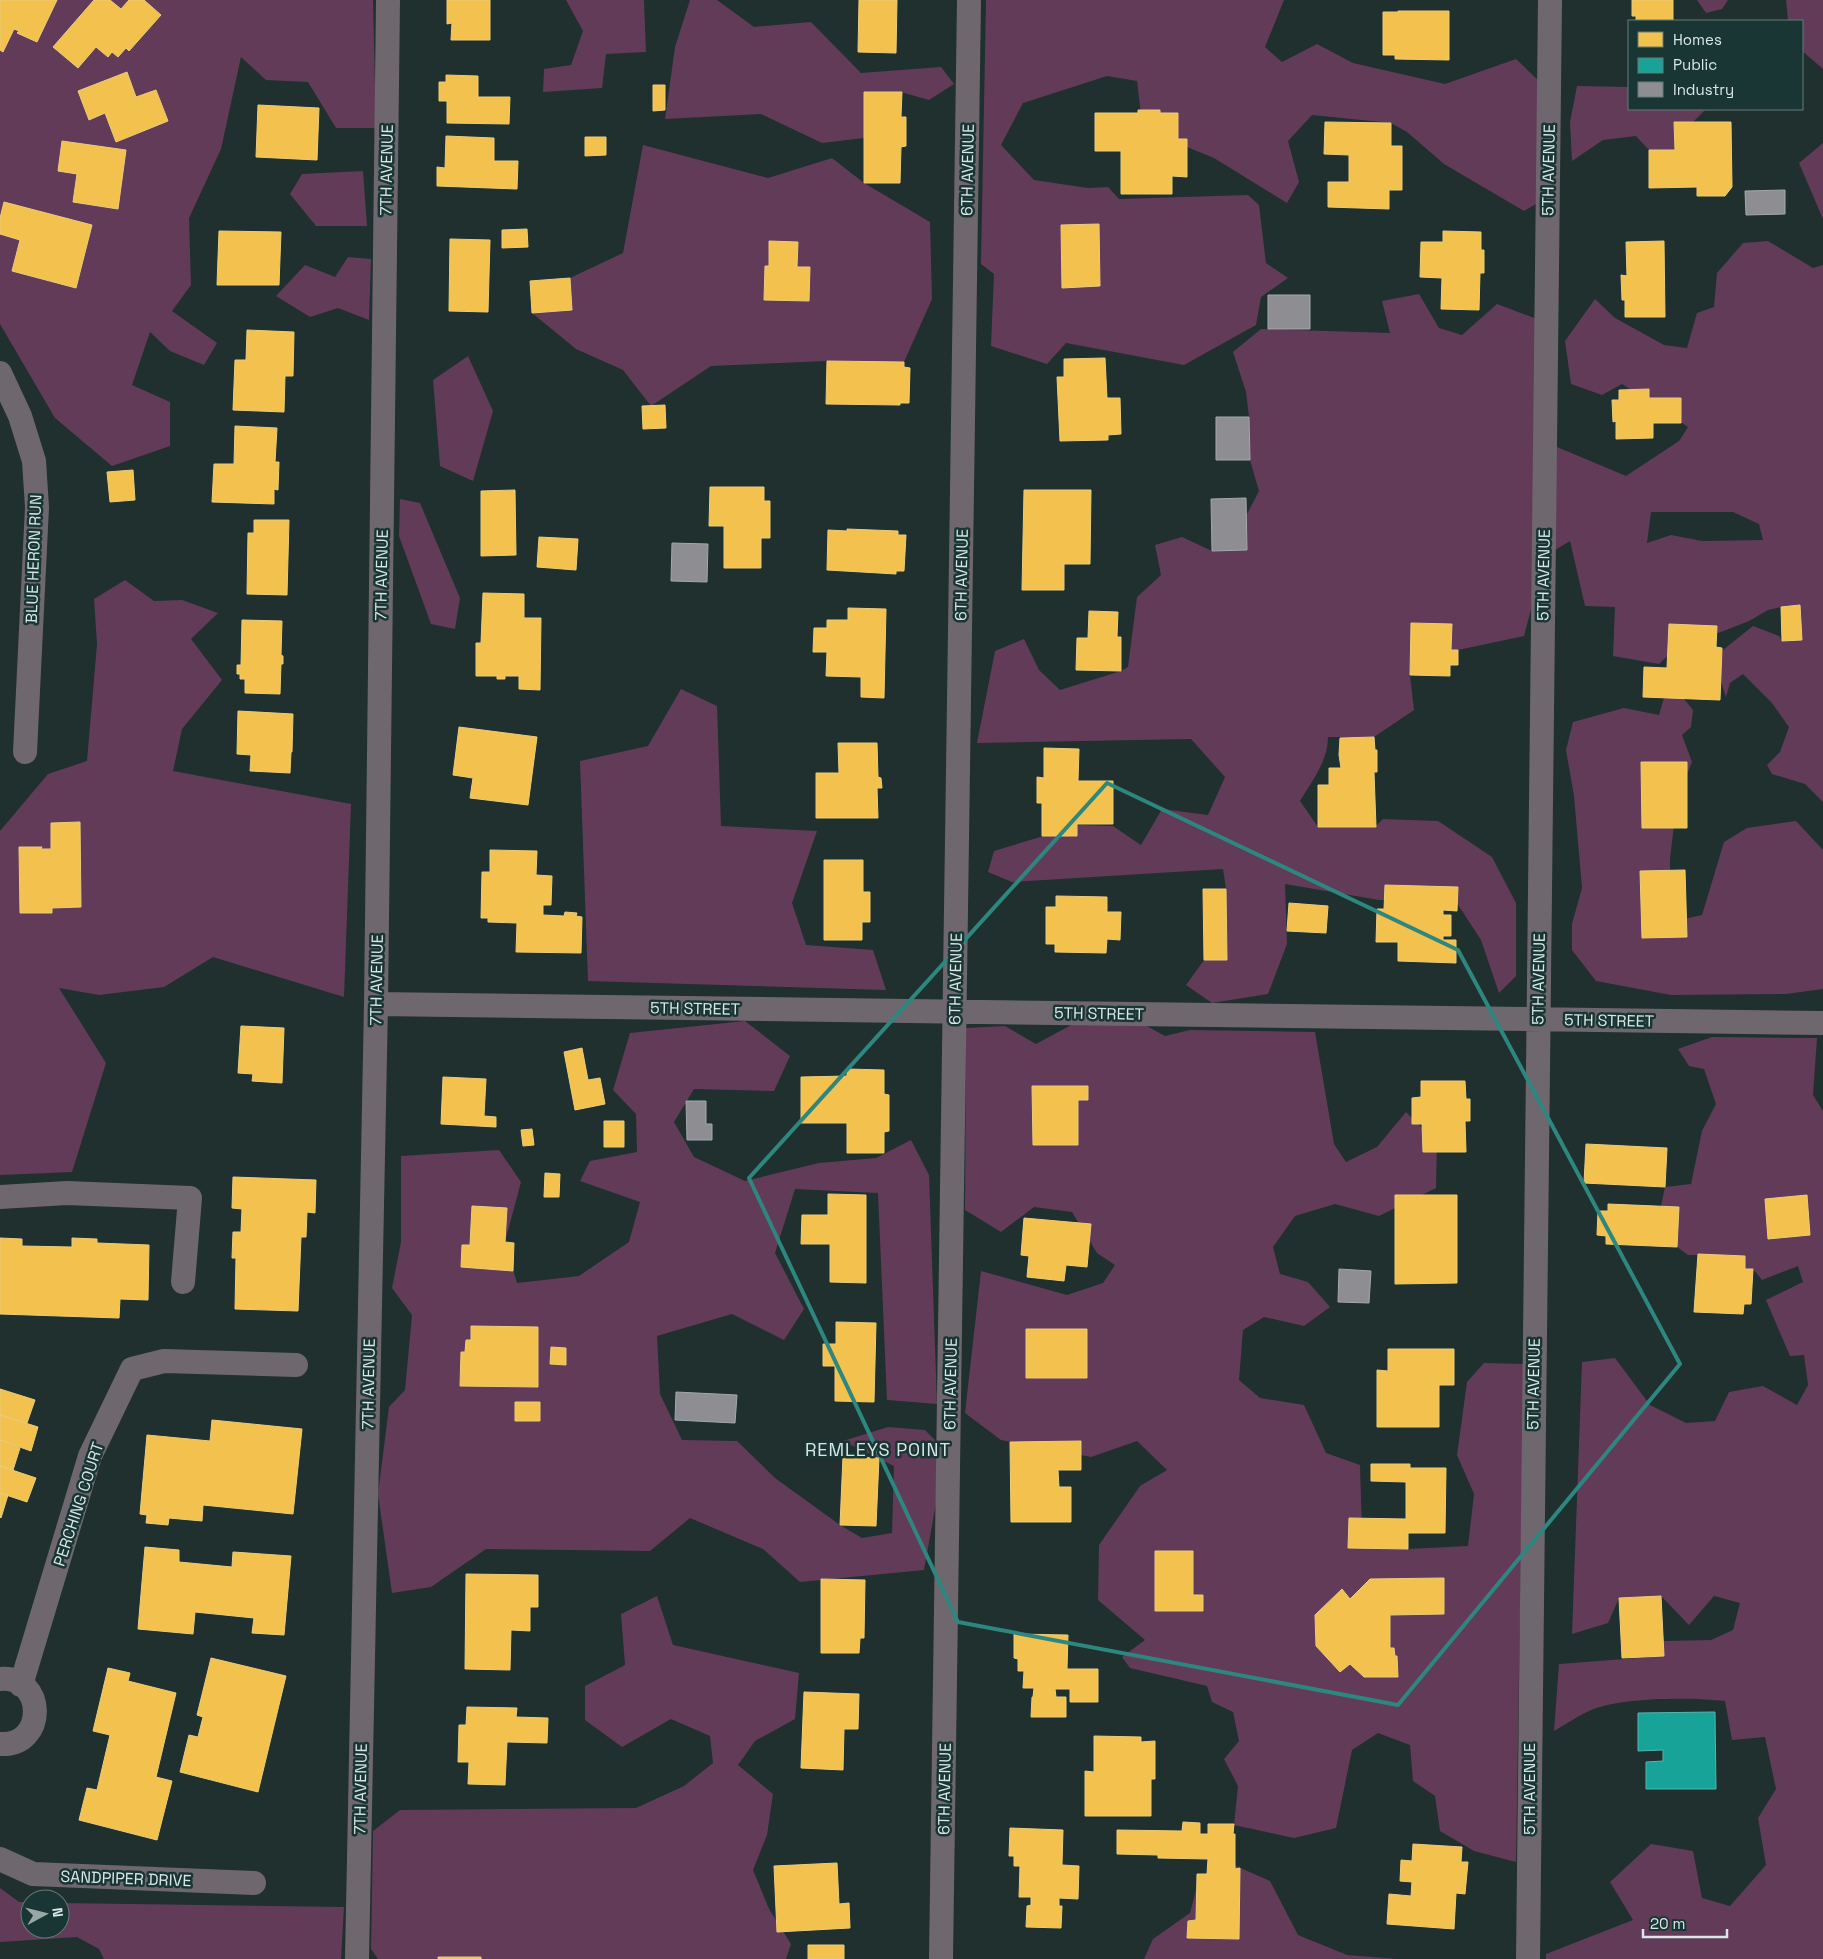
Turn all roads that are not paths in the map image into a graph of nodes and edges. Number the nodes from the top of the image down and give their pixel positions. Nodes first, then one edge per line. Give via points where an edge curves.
1 (388, 0) edge
2 (969, 0) edge
3 (1550, 0) edge
4 (0, 373) edge
5 (25, 752) dead end
6 (376, 1004) junction
7 (955, 1012) junction
8 (1538, 1019) junction
9 (1823, 1023) edge
10 (0, 1197) edge
11 (183, 1282) dead end
12 (296, 1365) dead end
13 (11, 1682) edge
14 (0, 1744) edge
15 (0, 1859) edge
16 (254, 1883) dead end
17 (357, 1959) edge
18 (941, 1959) edge
19 (1528, 1959) edge

1 - 6 street, 7TH AVENUE
2 - 7 street, 6TH AVENUE
3 - 8 street, 5TH AVENUE
4 - 5 street, BLUE HERON RUN via 20,416 34,461 37,507
6 - 7 street, 5TH STREET
6 - 17 street, 7TH AVENUE
7 - 8 street, 5TH STREET
7 - 18 street, 6TH AVENUE
8 - 9 street, 5TH STREET
8 - 19 street, 5TH AVENUE
10 - 11 street via 67,1193 190,1198
12 - 13 street, PERCHING COURT via 164,1361 132,1369 90,1456
13 - 14 street via 32,1697 35,1719 31,1728 16,1742
15 - 16 street, SANDPIPER DRIVE via 33,1874

